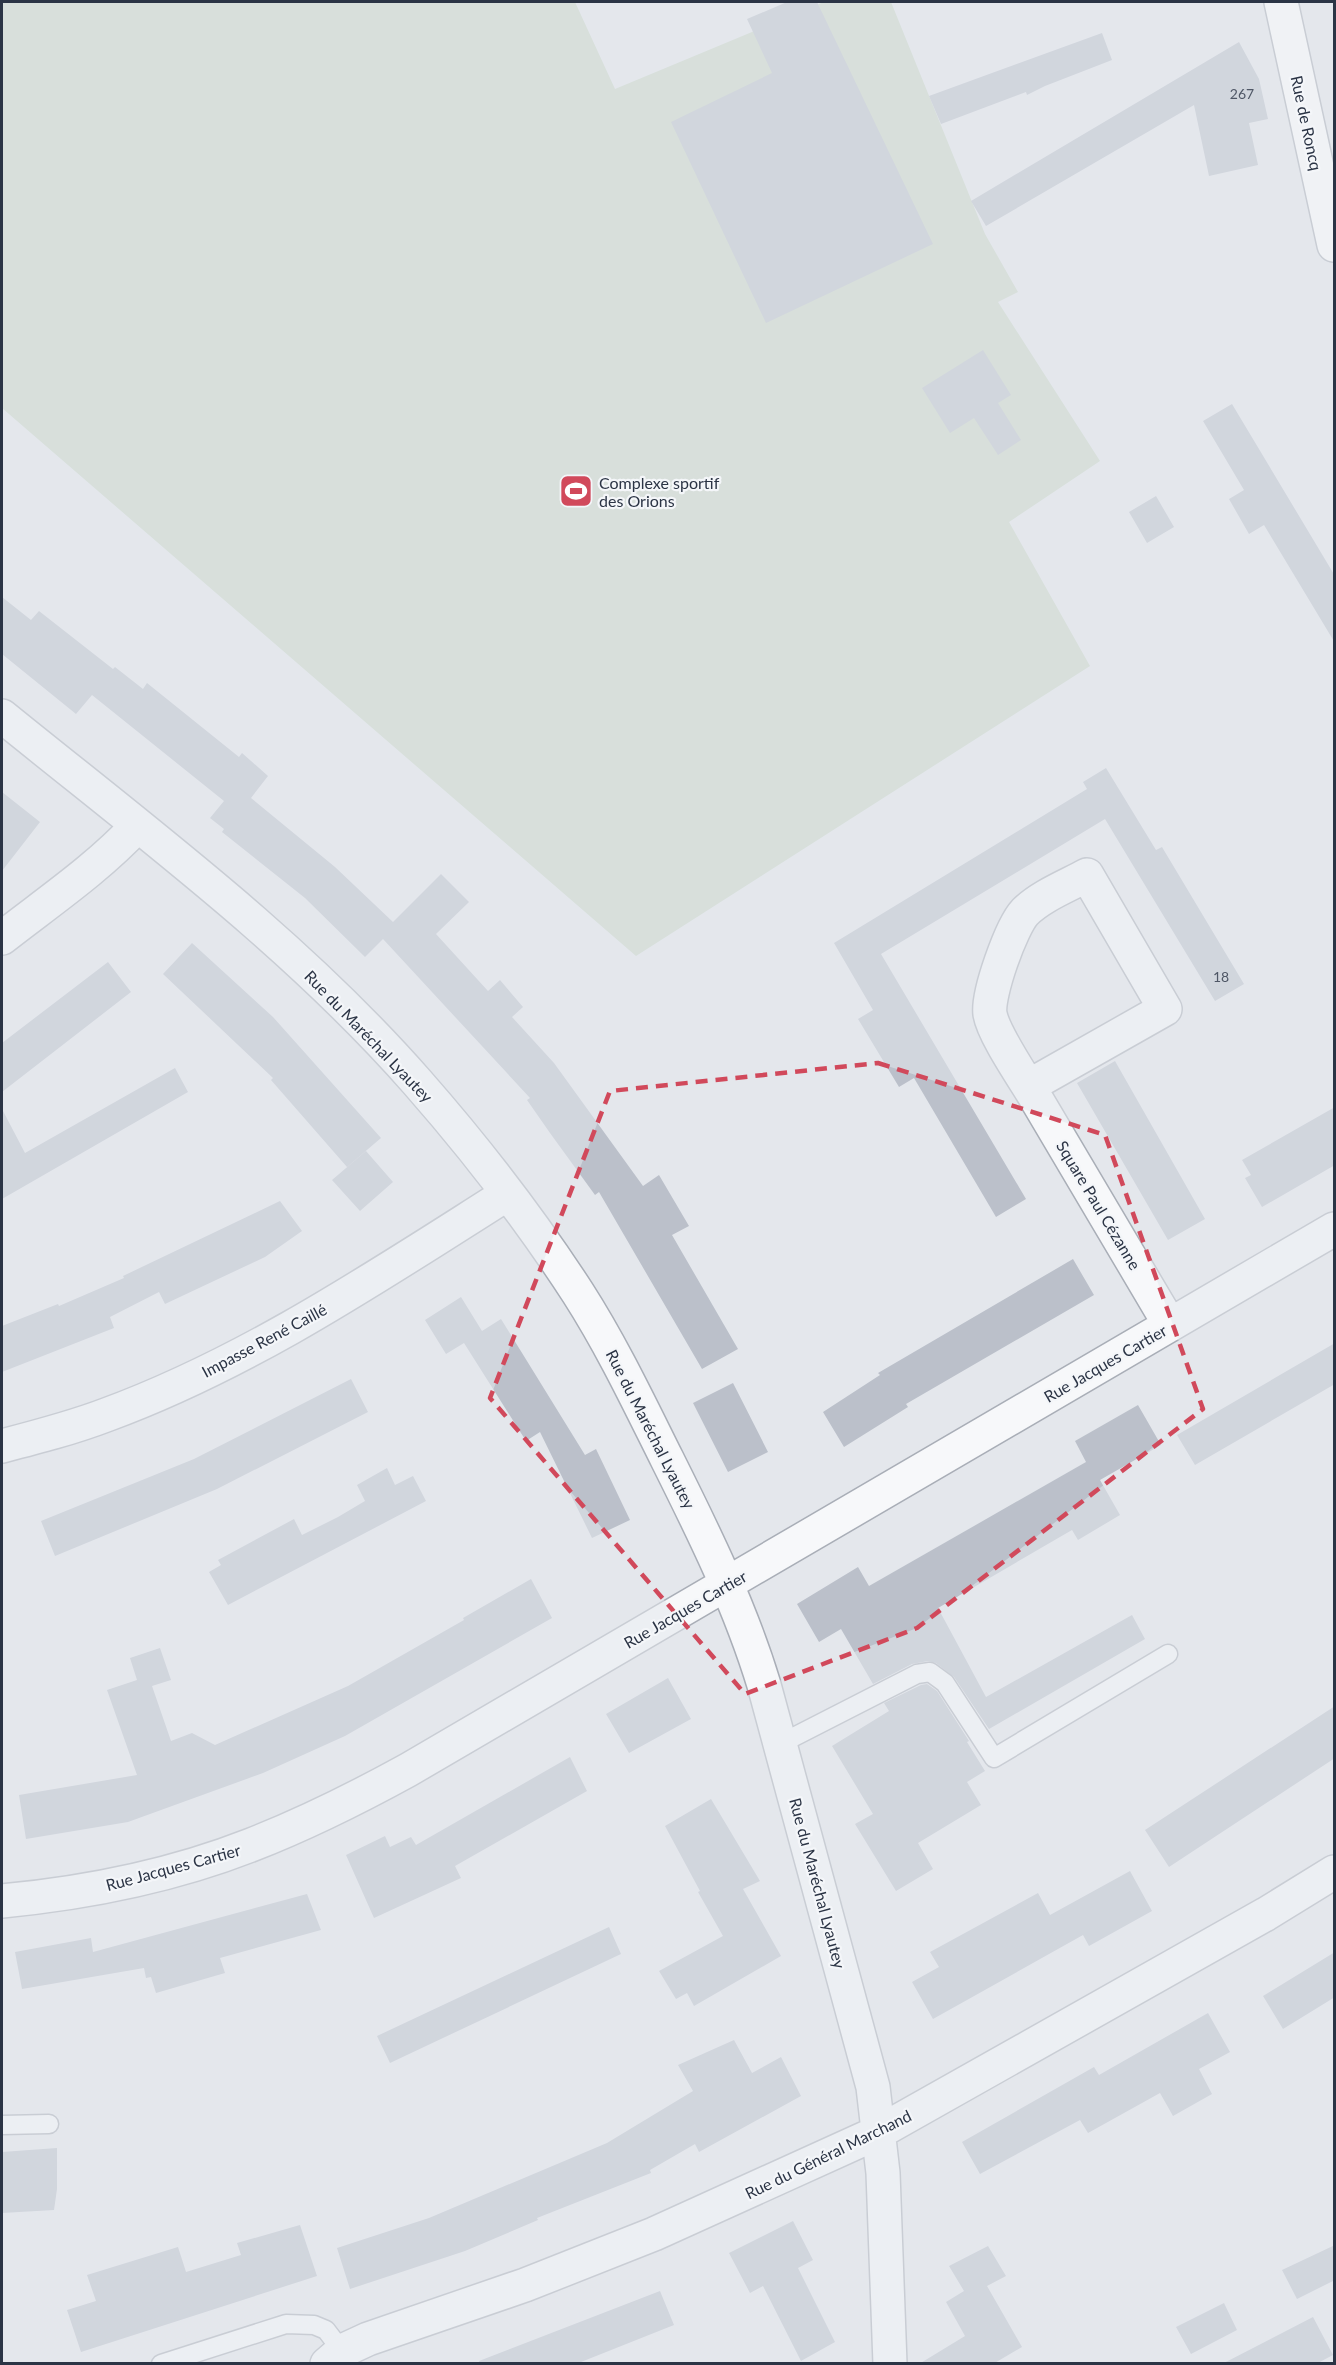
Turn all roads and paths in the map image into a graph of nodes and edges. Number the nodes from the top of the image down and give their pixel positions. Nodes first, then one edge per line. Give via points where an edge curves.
1 (1281, 2) edge
2 (1335, 245) edge
3 (2, 716) edge
4 (137, 826) junction
5 (2, 938) edge
6 (1029, 1086) junction
7 (507, 1194) junction
8 (1335, 1229) edge
9 (1170, 1325) junction
10 (2, 1446) edge
11 (727, 1584) junction
12 (1168, 1654) dead end
13 (780, 1744) junction
14 (1335, 1872) edge
15 (2, 1901) edge
16 (49, 2124) dead end
17 (2, 2125) edge
18 (879, 2132) junction
19 (335, 2357) edge
20 (161, 2364) edge
21 (891, 2364) edge

1 - 2 street, Rue de Roncq
3 - 4 street, Rue du Maréchal Lyautey
4 - 5 street via 117,848
4 - 7 street, Rue du Maréchal Lyautey via 220,892 342,1004 417,1082
6 - 6 street, Square Paul Cézanne via 990,1015 993,986 1024,913 1087,875 1165,1009
6 - 9 street, Square Paul Cézanne
7 - 10 street, Impasse René Caillé via 349,1294 211,1369 107,1415
7 - 11 street, Rue du Maréchal Lyautey via 599,1328
8 - 9 street, Rue Jacques Cartier
9 - 11 street, Rue Jacques Cartier
11 - 13 street, Rue du Maréchal Lyautey via 754,1653
11 - 15 street, Rue Jacques Cartier via 408,1770 289,1830 204,1862 129,1881
12 - 13 lane via 994,1758 945,1683 930,1672 917,1674
13 - 18 street, Rue du Maréchal Lyautey via 865,2053
14 - 18 street, Rue du Général Marchand
16 - 17 lane
18 - 19 street, Rue du Général Marchand via 644,2238 525,2285 368,2339
18 - 21 street, Rue du Maréchal Lyautey
19 - 20 lane via 326,2330 314,2325 286,2324

